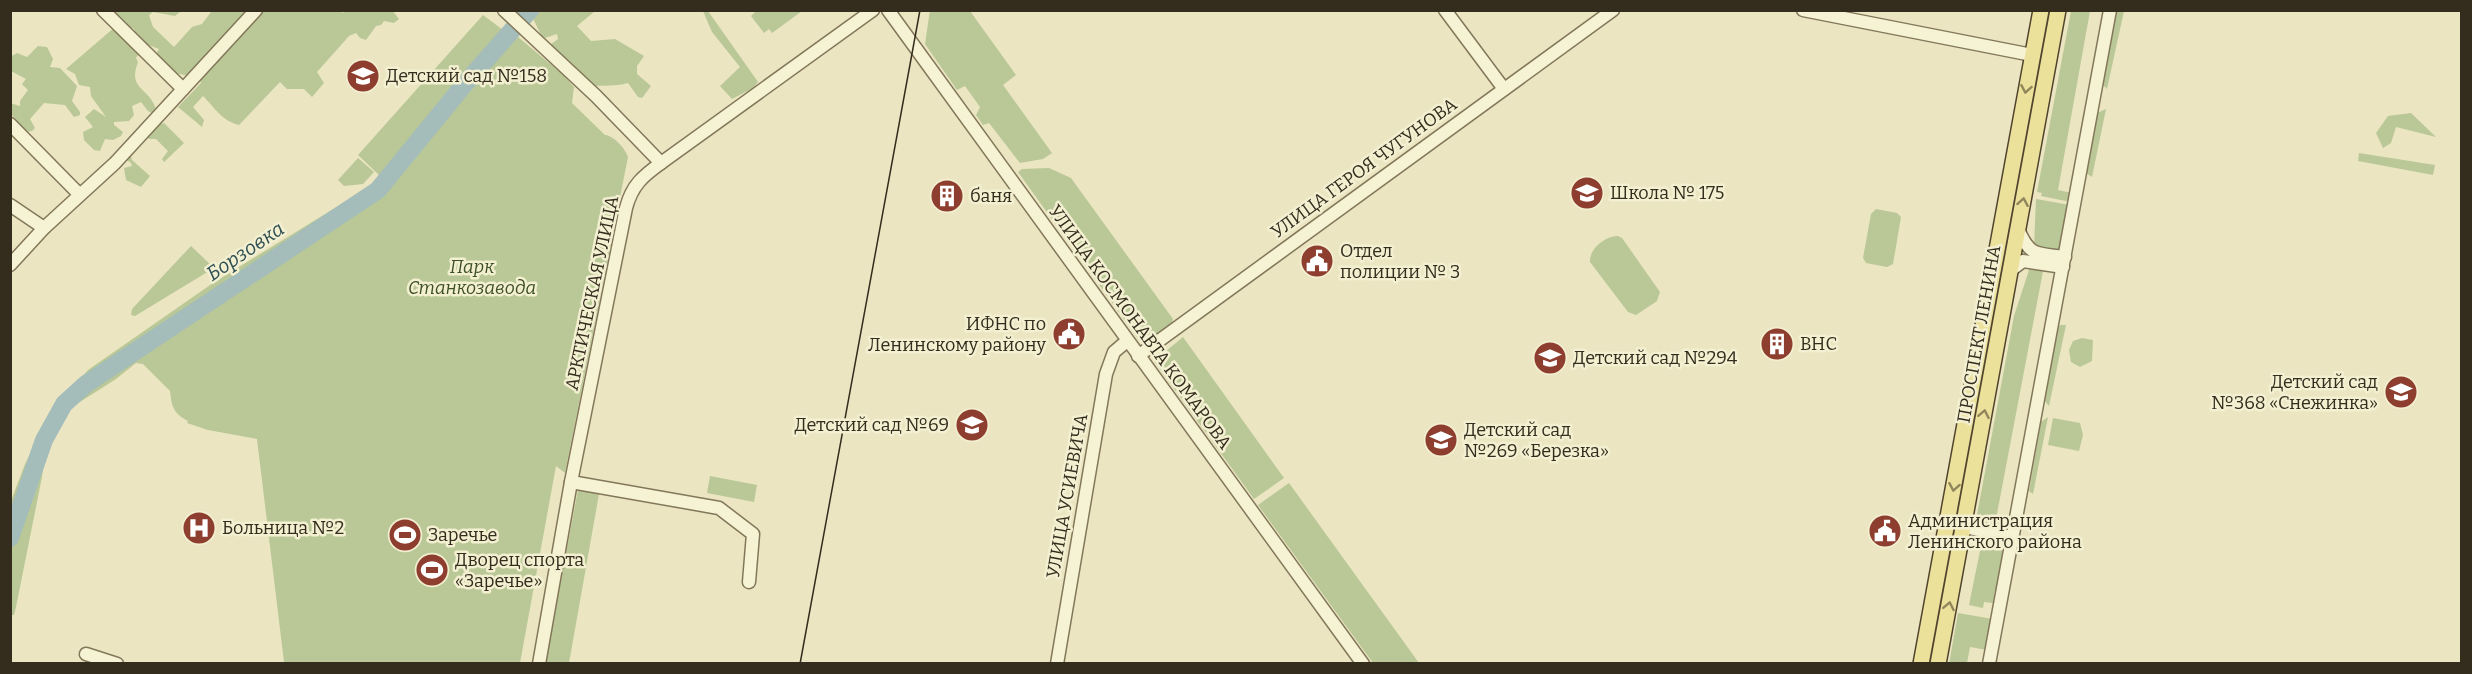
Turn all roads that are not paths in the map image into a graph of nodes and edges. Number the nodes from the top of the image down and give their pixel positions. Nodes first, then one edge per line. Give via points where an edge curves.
1 (103, 10) edge
2 (256, 10) edge
3 (873, 10) edge
4 (888, 10) edge
5 (1445, 10) edge
6 (1613, 10) edge
7 (1803, 10) edge
8 (2041, 10) edge
9 (2058, 10) edge
10 (2110, 10) edge
11 (504, 11) edge
12 (2032, 55) junction
13 (183, 89) junction
14 (1504, 89) junction
15 (10, 124) edge
16 (661, 163) junction
17 (79, 194) junction
18 (10, 205) edge
19 (44, 228) junction
20 (2018, 229) junction
21 (2064, 262) junction
22 (10, 265) edge
23 (2011, 270) junction
24 (1127, 341) junction
25 (1138, 356) junction
26 (571, 482) junction
27 (1964, 527) junction
28 (2012, 537) junction
29 (749, 582) dead end
30 (86, 654) dead end
31 (117, 663) edge
32 (539, 663) edge
33 (1057, 663) edge
34 (1363, 663) edge
35 (1921, 663) edge
36 (1938, 663) edge
37 (1989, 663) edge

1 - 13 street
2 - 13 street
3 - 16 street, АРКТИЧЕСКАЯ УЛИЦА
4 - 24 street, УЛИЦА КОСМОНАВТА КОМАРОВА
5 - 14 street
6 - 14 street, УЛИЦА ГЕРОЯ ЧУГУНОВА
7 - 12 street
8 - 12 main road, ПРОСПЕКТ ЛЕНИНА
20 -> 9 main road, ПРОСПЕКТ ЛЕНИНА
10 - 21 street
11 - 16 street
12 -> 35 main road, ПРОСПЕКТ ЛЕНИНА
13 - 17 street via 115,163
14 - 25 street, УЛИЦА ГЕРОЯ ЧУГУНОВА
15 - 17 street
16 - 26 street, АРКТИЧЕСКАЯ УЛИЦА via 640,179 630,196
17 - 19 street
18 - 19 street
19 - 22 street
20 - 21 street via 2025,246 2033,252
20 - 23 main road, ПРОСПЕКТ ЛЕНИНА
21 - 23 street via 2023,261
21 - 28 street
27 -> 23 main road, ПРОСПЕКТ ЛЕНИНА
24 - 25 street, УЛИЦА КОСМОНАВТА КОМАРОВА
24 - 33 street, УЛИЦА УСИЕВИЧА via 1114,352 1106,374
25 - 34 street, УЛИЦА КОСМОНАВТА КОМАРОВА
26 - 29 street via 719,508 753,534
26 - 32 street, АРКТИЧЕСКАЯ УЛИЦА
27 - 28 street
36 -> 27 main road, ПРОСПЕКТ ЛЕНИНА
28 - 37 street
30 - 31 street

